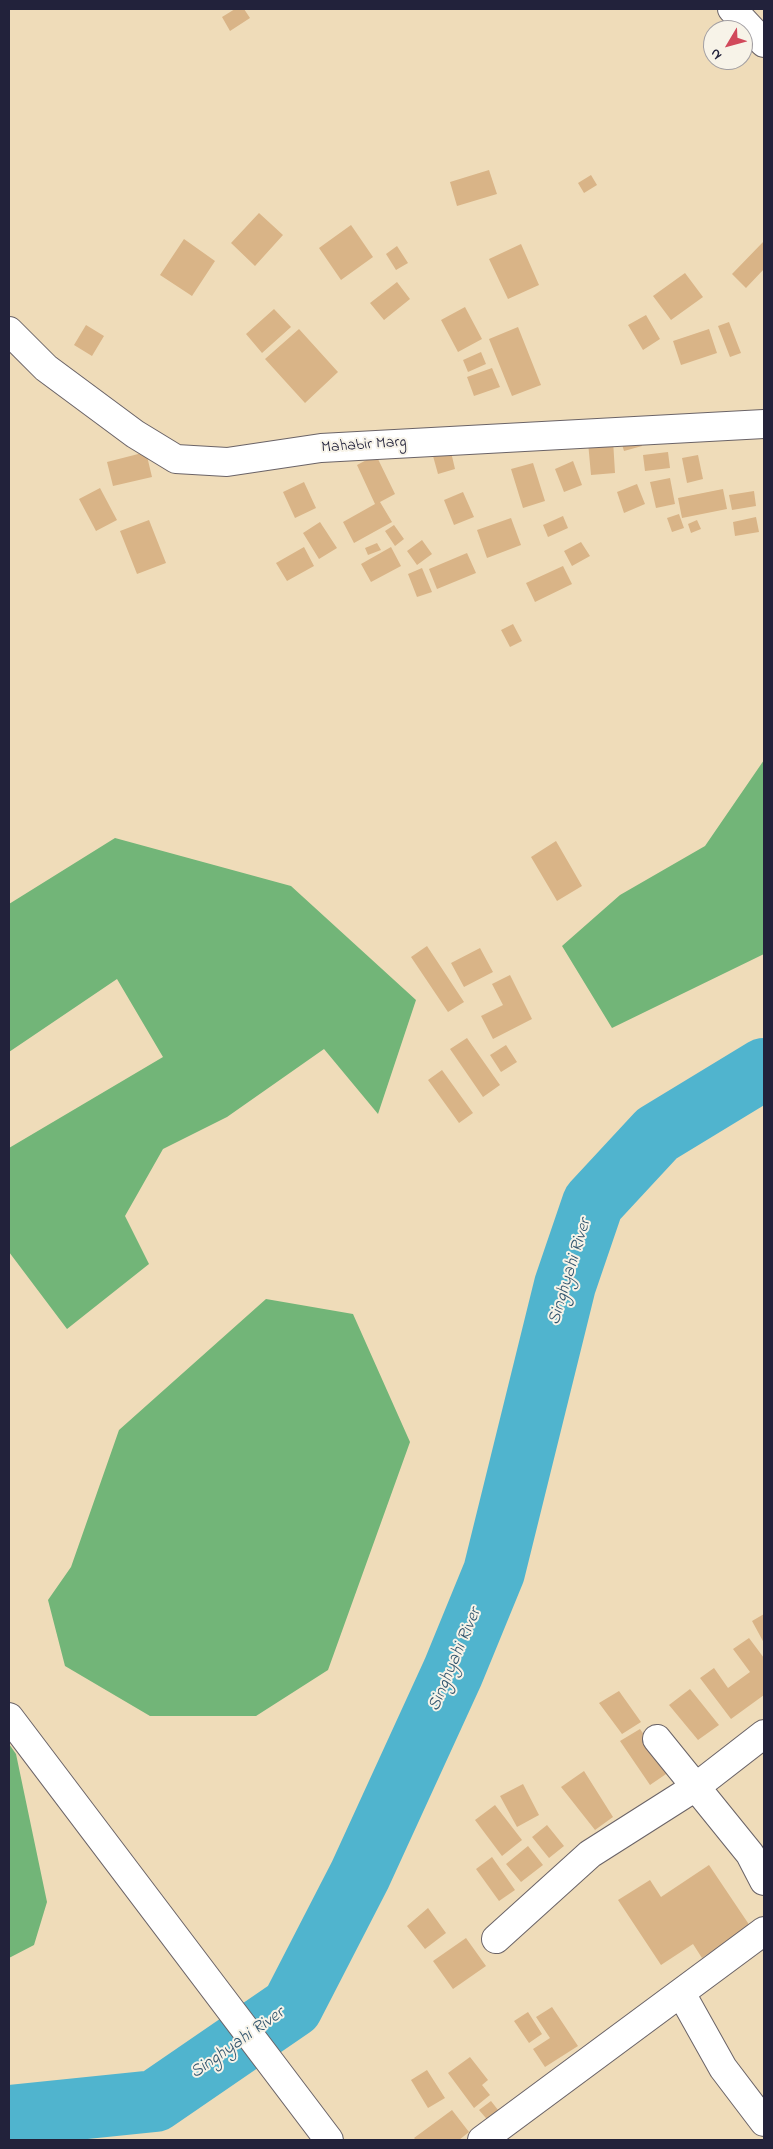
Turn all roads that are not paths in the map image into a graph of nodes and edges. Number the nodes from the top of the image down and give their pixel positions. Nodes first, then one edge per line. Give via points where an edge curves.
1 (732, 9) edge
2 (764, 43) edge
3 (9, 331) edge
4 (764, 424) edge
5 (9, 1717) edge
6 (764, 1734) edge
7 (657, 1739) dead end
8 (697, 1786) junction
9 (764, 1881) edge
10 (764, 1931) edge
11 (496, 1939) dead end
12 (681, 1992) junction
13 (764, 2122) edge
14 (321, 2130) edge
15 (482, 2140) edge

1 - 2 street
3 - 4 street, Mahabir Marg via 46,368 135,434 176,459 227,462 321,448
5 - 14 street
6 - 8 street
7 - 8 street
8 - 9 street via 750,1854
8 - 11 street via 590,1854
10 - 12 street
12 - 13 street via 723,2068
12 - 15 street

